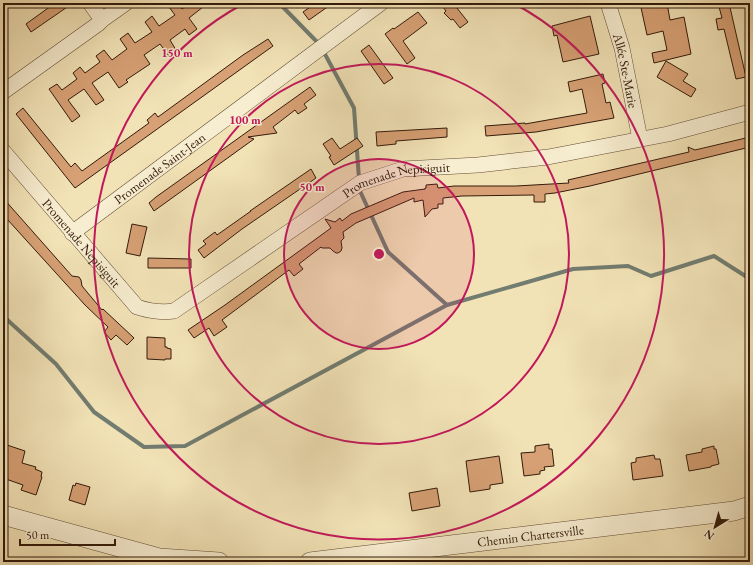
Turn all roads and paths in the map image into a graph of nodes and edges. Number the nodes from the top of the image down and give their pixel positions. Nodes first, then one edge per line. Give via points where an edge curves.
1 (90, 3) edge
2 (126, 3) edge
3 (381, 3) edge
4 (608, 3) edge
5 (102, 20) junction
6 (3, 92) edge
7 (750, 112) edge
8 (640, 139) junction
9 (3, 151) edge
10 (72, 233) junction
11 (750, 506) edge
12 (3, 515) edge
13 (219, 562) edge
14 (310, 562) edge

1 - 5 street
2 - 5 street
3 - 10 street, Promenade Saint-Jean
4 - 8 street, Allée Ste-Marie via 622,48
5 - 6 street
7 - 8 street, Promenade Nepisiguit
8 - 10 street, Promenade Nepisiguit via 548,157 478,165 403,169 360,183 174,311 150,311 137,307
9 - 10 street, Promenade Nepisiguit
11 - 14 street, Chemin Chartersville via 727,512
12 - 13 street via 159,558

